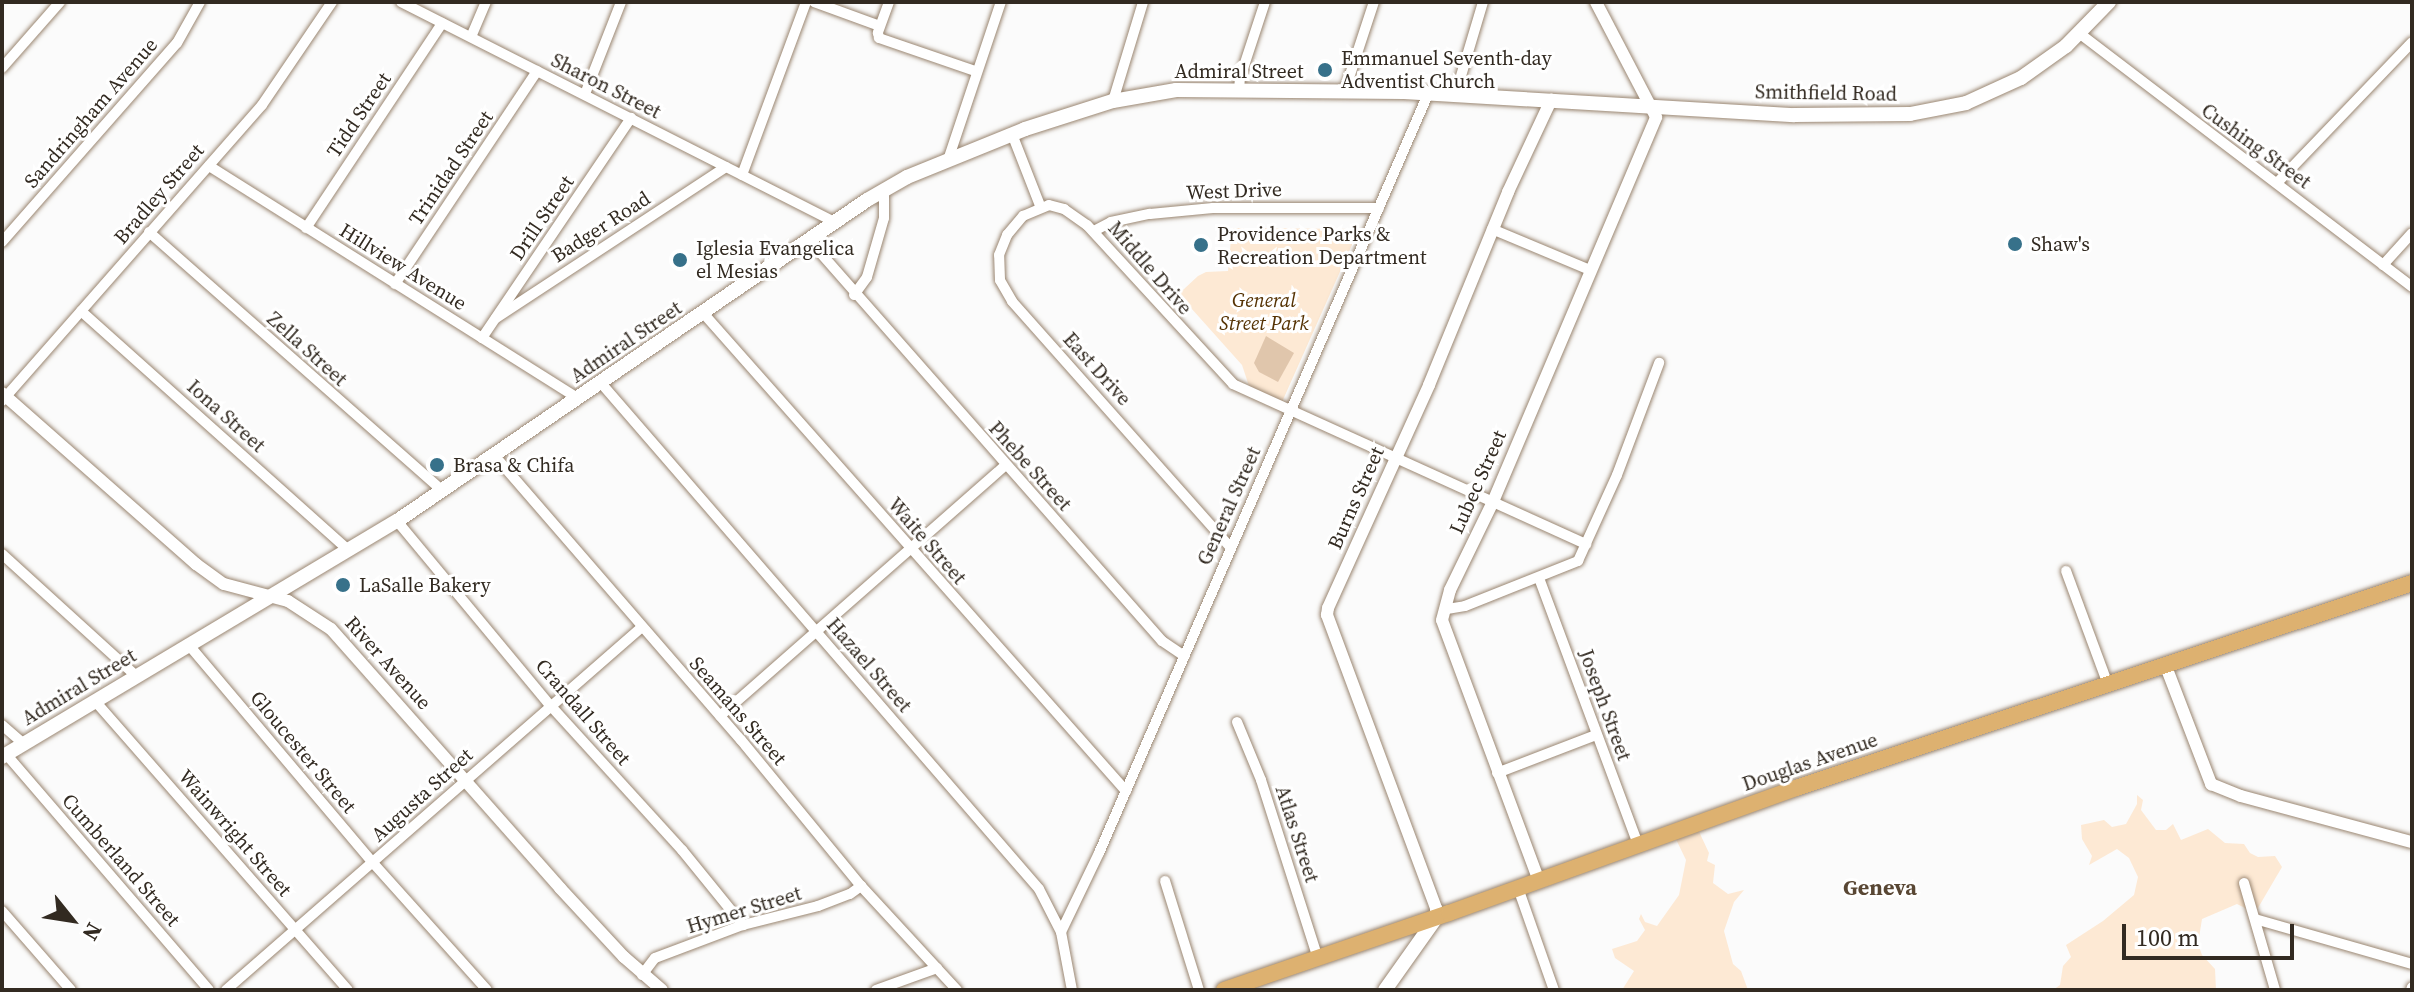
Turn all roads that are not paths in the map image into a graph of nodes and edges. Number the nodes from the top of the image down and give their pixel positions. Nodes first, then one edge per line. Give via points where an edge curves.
1 (60, 2) edge
2 (200, 2) edge
3 (332, 2) edge
4 (401, 2) edge
5 (486, 2) edge
6 (621, 2) edge
7 (806, 2) edge
8 (814, 2) edge
9 (889, 2) edge
10 (1001, 2) edge
11 (1143, 2) edge
12 (1265, 2) edge
13 (1374, 2) edge
14 (1483, 2) edge
15 (1596, 2) edge
16 (2109, 2) edge
17 (442, 23) junction
18 (880, 32) junction
19 (2079, 33) junction
20 (471, 37) junction
21 (2412, 42) edge
22 (2, 68) edge
23 (537, 71) junction
24 (975, 71) junction
25 (1345, 90) junction
26 (1239, 91) junction
27 (585, 94) junction
28 (1428, 94) junction
29 (1455, 96) junction
30 (1551, 100) junction
31 (1113, 101) junction
32 (1652, 105) junction
33 (631, 118) junction
34 (1012, 134) junction
35 (948, 160) junction
36 (209, 166) junction
37 (726, 167) junction
38 (742, 175) junction
39 (2277, 183) junction
40 (884, 191) junction
41 (1041, 208) junction
42 (1379, 208) junction
43 (835, 222) junction
44 (306, 228) junction
45 (1492, 229) junction
46 (1094, 231) junction
47 (149, 232) junction
48 (2412, 233) edge
49 (810, 241) junction
50 (2, 242) edge
51 (2383, 265) junction
52 (1590, 270) junction
53 (395, 284) junction
54 (2412, 287) edge
55 (854, 295) junction
56 (81, 311) junction
57 (704, 314) junction
58 (496, 318) junction
59 (482, 338) junction
60 (1659, 363) dead end
61 (601, 383) junction
62 (3, 397) edge
63 (578, 398) junction
64 (1289, 412) junction
65 (494, 455) junction
66 (1395, 461) junction
67 (1005, 466) junction
68 (443, 491) junction
69 (1492, 504) junction
70 (397, 521) junction
71 (1586, 544) junction
72 (1231, 548) junction
73 (347, 549) junction
74 (910, 549) junction
75 (2, 554) edge
76 (2066, 571) dead end
77 (1539, 578) junction
78 (2412, 583) edge
79 (268, 596) junction
80 (1447, 609) junction
81 (642, 627) junction
82 (815, 631) junction
83 (188, 644) junction
84 (1184, 656) junction
85 (2165, 664) junction
86 (136, 676) junction
87 (2107, 682) junction
88 (95, 701) junction
89 (550, 705) junction
90 (720, 716) junction
91 (1237, 722) dead end
92 (2, 725) edge
93 (1596, 735) junction
94 (24, 744) junction
95 (4, 755) edge
96 (1497, 773) junction
97 (464, 781) junction
98 (1126, 791) junction
99 (2412, 842) edge
100 (1638, 844) junction
101 (374, 864) junction
102 (1165, 881) dead end
103 (1539, 881) junction
104 (2244, 883) dead end
105 (861, 886) junction
106 (1518, 888) junction
107 (2, 911) edge
108 (1436, 918) junction
109 (2255, 919) junction
110 (743, 925) junction
111 (297, 930) junction
112 (1061, 932) junction
113 (1318, 959) junction
114 (2412, 964) edge
115 (937, 968) junction
116 (642, 975) junction
117 (71, 990) edge
118 (209, 990) edge
119 (226, 990) edge
120 (348, 990) edge
121 (487, 990) edge
122 (662, 990) edge
123 (876, 990) edge
124 (957, 990) edge
125 (1072, 990) edge
126 (1199, 990) edge
127 (1224, 990) edge
128 (1385, 990) edge
129 (1554, 990) edge
130 (2275, 990) edge

1 - 22 street
2 - 50 street, Sandringham Avenue via 177,43
3 - 36 street, Bradley Street via 262,105
4 - 17 street
5 - 20 street
6 - 27 street
7 - 38 street
8 - 18 street
9 - 18 street
10 - 24 street
11 - 31 street
12 - 26 street
13 - 25 street
14 - 29 street
15 - 32 street
16 - 19 main road, Smithfield Road
17 - 20 street, Sharon Street
17 - 44 street, Tidd Street
18 - 24 street
19 - 32 main road, Smithfield Road via 2006,85 1966,103 1910,114 1794,115
19 - 39 street, Cushing Street
20 - 23 street, Sharon Street
21 - 39 street
23 - 27 street, Sharon Street
23 - 53 street, Trinidad Street
24 - 35 street
25 - 26 main road, Admiral Street
25 - 28 main road, Admiral Street
26 - 31 main road, Admiral Street via 1176,90
27 - 33 street, Sharon Street
28 - 29 main road, Admiral Street
28 - 42 street, General Street
29 - 30 main road, Admiral Street
30 - 32 main road, Admiral Street
30 - 45 street, Burns Street
31 - 34 main road, Admiral Street
32 - 52 street, Lubec Street via 1653,128
33 - 37 street, Sharon Street
33 - 58 street, Drill Street
34 - 35 main road, Admiral Street
34 - 41 street
35 - 40 main road, Admiral Street
36 - 44 street, Hillview Avenue
36 - 47 street, Bradley Street
37 - 38 street, Sharon Street
37 - 58 street, Badger Road
38 - 43 street
39 - 51 street, Cushing Street
40 - 43 main road, Admiral Street
40 - 55 street via 884,218 867,277
41 - 46 street, Middle Drive via 1064,209
41 - 72 street, East Drive via 1023,216 1001,247 1003,285 1022,314
42 - 46 street, West Drive via 1213,208 1150,214
42 - 64 street, General Street
43 - 49 main road, Admiral Street
44 - 53 street, Hillview Avenue
45 - 52 street
45 - 66 street, Burns Street
46 - 64 street, Middle Drive via 1220,374
47 - 56 street, Bradley Street
47 - 68 street, Zella Street
48 - 51 street
49 - 55 street, Phebe Street
49 - 57 main road, Admiral Street
51 - 54 street, Cushing Street
52 - 69 street, Lubec Street
53 - 59 street, Hillview Avenue
55 - 67 street, Phebe Street
56 - 62 street, Bradley Street
56 - 73 street, Iona Street
57 - 61 main road, Admiral Street
57 - 74 street, Waite Street
58 - 59 street, Drill Street
59 - 63 street, Hillview Avenue
60 - 71 street
61 - 63 main road, Admiral Street
61 - 82 street, Hazael Street
62 - 79 street, River Avenue via 196,564 224,584
63 - 65 main road, Admiral Street
64 - 66 street, Middle Drive
64 - 72 street, General Street
65 - 68 main road, Admiral Street
65 - 81 street, Seamans Street
66 - 69 street, Middle Drive
66 - 108 street, Burns Street via 1327,615
67 - 74 street
67 - 84 street, Phebe Street via 1162,641
68 - 70 main road, Admiral Street
69 - 71 street, Middle Drive
69 - 80 street, Lubec Street via 1450,590
70 - 73 main road, Admiral Street
70 - 89 street, Crandall Street
71 - 77 street via 1578,561
72 - 84 street, General Street
73 - 79 main road, Admiral Street
74 - 82 street
74 - 98 street, Waite Street
75 - 86 street
76 - 87 street
77 - 80 street
77 - 93 street, Joseph Street
78 - 85 main road, Douglas Avenue
79 - 83 main road, Admiral Street
79 - 97 street, River Avenue via 288,601 331,629
80 - 96 street, Lubec Street via 1442,620 1445,632
81 - 89 street, Augusta Street
81 - 90 street, Seamans Street
82 - 90 street
82 - 112 street, Hazael Street via 1004,845 1039,889
83 - 86 main road, Admiral Street
83 - 101 street, Gloucester Street
84 - 98 street, General Street
85 - 87 main road, Douglas Avenue
85 - 99 street via 2205,774 2222,790
86 - 88 main road, Admiral Street
87 - 100 main road, Douglas Avenue
88 - 94 main road, Admiral Street
88 - 111 street, Wainwright Street
89 - 97 street, Augusta Street
89 - 110 street, Crandall Street
90 - 105 street, Seamans Street
91 - 113 street, Atlas Street
92 - 94 street
93 - 96 street
93 - 100 street, Joseph Street
94 - 95 main road, Admiral Street
95 - 118 street, Cumberland Street
96 - 103 street, Lubec Street
97 - 101 street, Augusta Street
97 - 116 street, River Avenue
98 - 112 street, General Street
100 - 103 main road, Douglas Avenue
101 - 111 street, Augusta Street
101 - 121 street, Gloucester Street
102 - 126 street
103 - 106 main road, Douglas Avenue
104 - 109 street
105 - 110 street, Hymer Street via 818,906
105 - 115 street, Seamans Street
106 - 108 main road, Douglas Avenue
106 - 129 street
107 - 117 street
108 - 113 main road, Douglas Avenue
108 - 128 main road
109 - 114 street
109 - 130 street
110 - 116 street, Hymer Street via 655,958
111 - 119 street, Augusta Street
111 - 120 street, Wainwright Street
112 - 125 street, Hazael Street
113 - 127 main road, Douglas Avenue
115 - 123 street
115 - 124 street, Seamans Street
116 - 122 street, River Avenue

